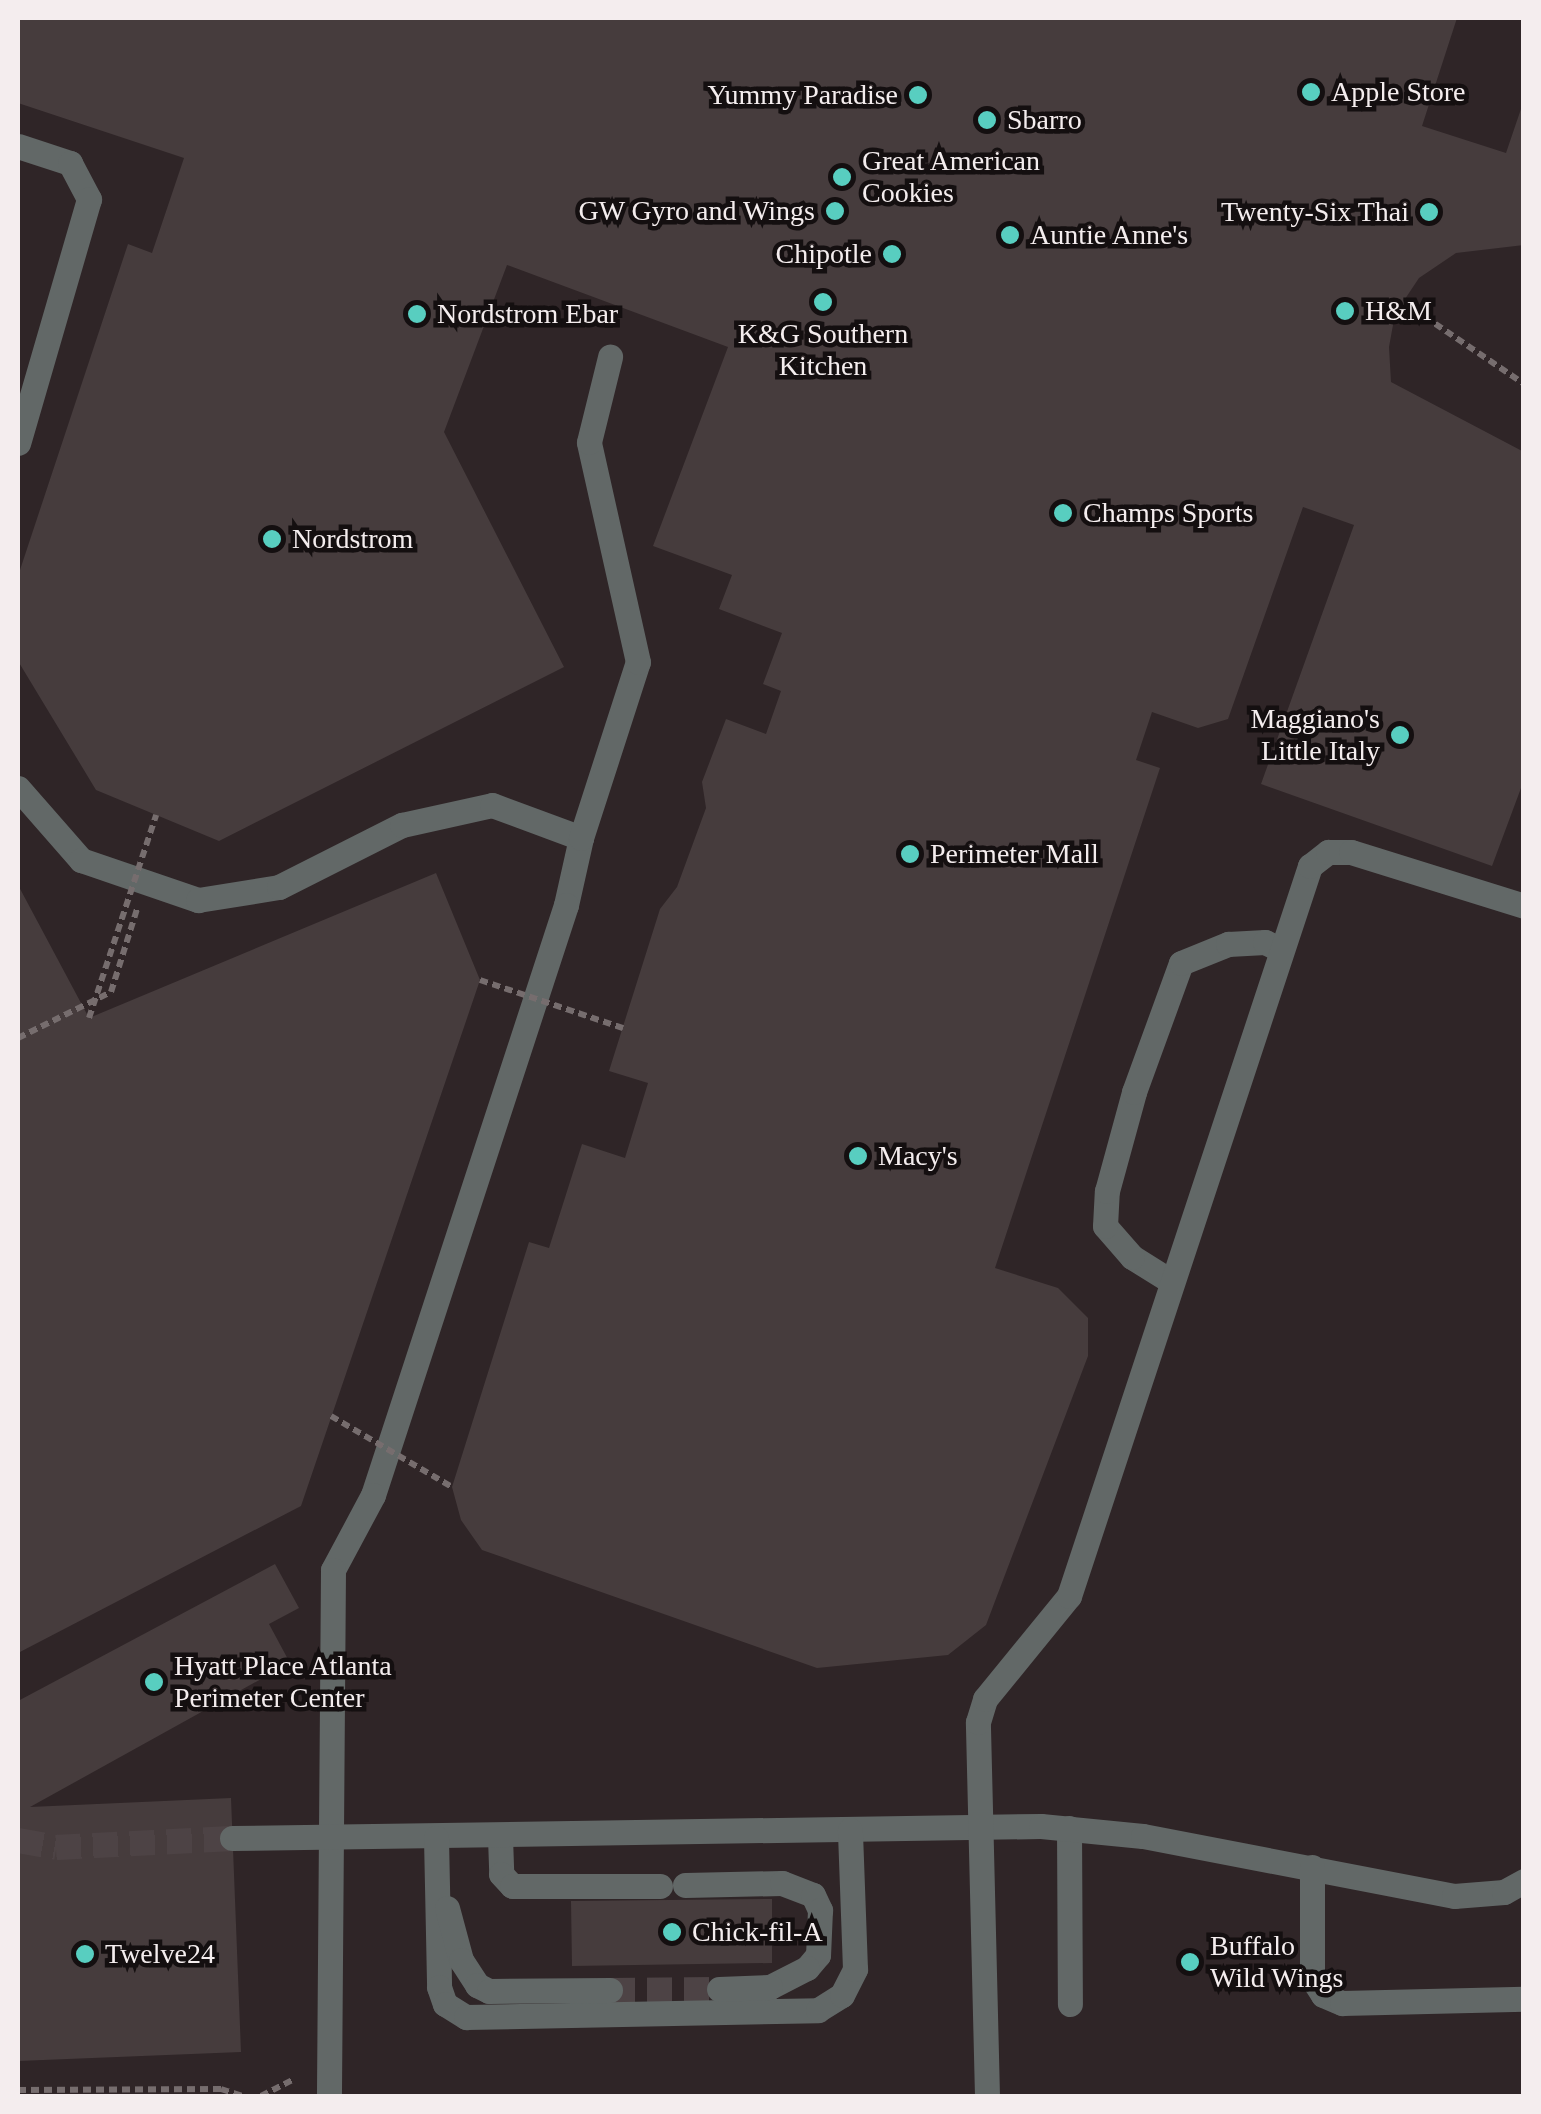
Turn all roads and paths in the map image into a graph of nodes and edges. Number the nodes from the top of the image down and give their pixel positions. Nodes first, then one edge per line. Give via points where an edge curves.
1 (18, 146) edge
2 (1403, 302) dead end
3 (610, 358) dead end
4 (1524, 384) edge
5 (18, 443) edge
6 (18, 788) edge
7 (156, 815) dead end
8 (581, 838) junction
9 (146, 882) junction
10 (1524, 906) edge
11 (1281, 950) junction
12 (480, 980) dead end
13 (89, 1018) dead end
14 (622, 1028) dead end
15 (18, 1038) edge
16 (1172, 1282) junction
17 (331, 1416) dead end
18 (452, 1487) dead end
19 (978, 1827) junction
20 (1069, 1828) junction
21 (850, 1830) junction
22 (500, 1837) junction
23 (232, 1838) tunnel mouth
24 (333, 1838) junction
25 (436, 1838) junction
26 (1312, 1867) junction
27 (438, 1874) junction
28 (1524, 1881) edge
29 (719, 1989) tunnel mouth
30 (610, 1990) tunnel mouth
31 (1524, 2000) edge
32 (1070, 2004) dead end
33 (293, 2080) dead end
34 (18, 2090) edge
35 (243, 2096) edge
36 (261, 2096) edge
37 (329, 2096) edge
38 (987, 2096) edge

1 - 5 lane via 70,163 89,199
2 - 4 path
3 - 8 lane via 590,442 638,662
6 - 9 lane via 82,860
7 - 13 path, bridge
8 - 9 lane via 492,804 402,825 279,887 198,900
8 - 24 lane via 566,905 373,1495 333,1570
9 - 15 path via 110,992
10 - 11 lane via 1351,852 1328,852 1310,866
11 - 16 lane
11 - 16 lane via 1265,942 1228,944 1181,963 1134,1092 1107,1191 1105,1226 1132,1257
12 - 14 path, bridge
16 - 19 lane via 1069,1596 985,1700 978,1722
17 - 18 path, bridge
19 - 20 lane
19 - 21 lane
19 - 38 lane
20 - 26 lane
20 - 32 lane
21 - 22 lane
21 - 27 lane via 855,1969 842,1995 818,2010 466,2018 445,2004 439,1986
22 - 25 lane
22 - 29 lane via 501,1874 512,1886 782,1883 812,1895 820,1910 818,1954 807,1968 770,1987
23 - 24 lane
24 - 25 lane
24 - 37 lane
25 - 27 lane
26 - 28 lane via 1454,1896 1504,1892
26 - 31 lane via 1312,1978 1323,1995 1342,2002
27 - 30 lane via 461,1960 477,1986
33 - 36 path
34 - 35 path via 221,2089

